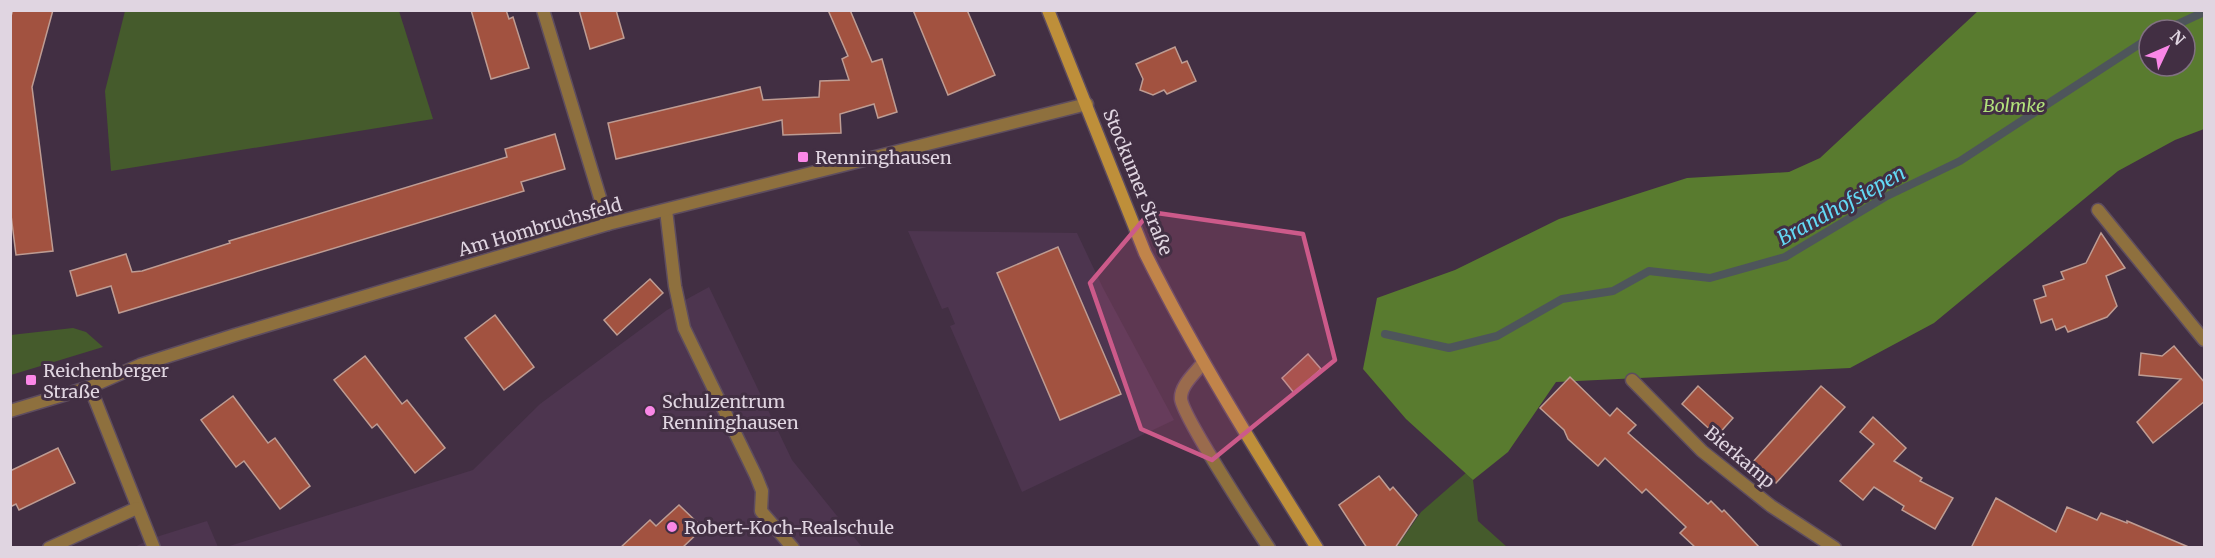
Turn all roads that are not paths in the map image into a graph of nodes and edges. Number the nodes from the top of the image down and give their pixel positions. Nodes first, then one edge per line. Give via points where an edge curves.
1 (543, 10) edge
2 (1048, 10) edge
3 (1087, 104) junction
4 (666, 210) junction
5 (2098, 210) dead end
6 (608, 224) junction
7 (2205, 340) edge
8 (1202, 364) junction
9 (1632, 380) dead end
10 (90, 387) junction
11 (10, 411) edge
12 (137, 508) junction
13 (49, 548) edge
14 (154, 548) edge
15 (793, 548) edge
16 (1269, 548) edge
17 (1317, 548) edge
18 (1835, 548) edge

1 - 6 street
2 - 3 main road, Stockumer Straße
3 - 4 street, Am Hombruchsfeld
3 - 8 main road, Stockumer Straße via 1145,253
4 - 6 street, Am Hombruchsfeld
4 - 15 street via 684,328 756,476 762,491 761,511
5 - 7 street
6 - 10 street, Am Hombruchsfeld via 234,335 140,365
8 - 16 street via 1185,386 1181,399
8 - 17 main road, Stockumer Straße
9 - 18 street, Bierkamp via 1702,451 1770,506
10 - 11 street, Am Hombruchsfeld
10 - 12 street
12 - 13 street
12 - 14 street

